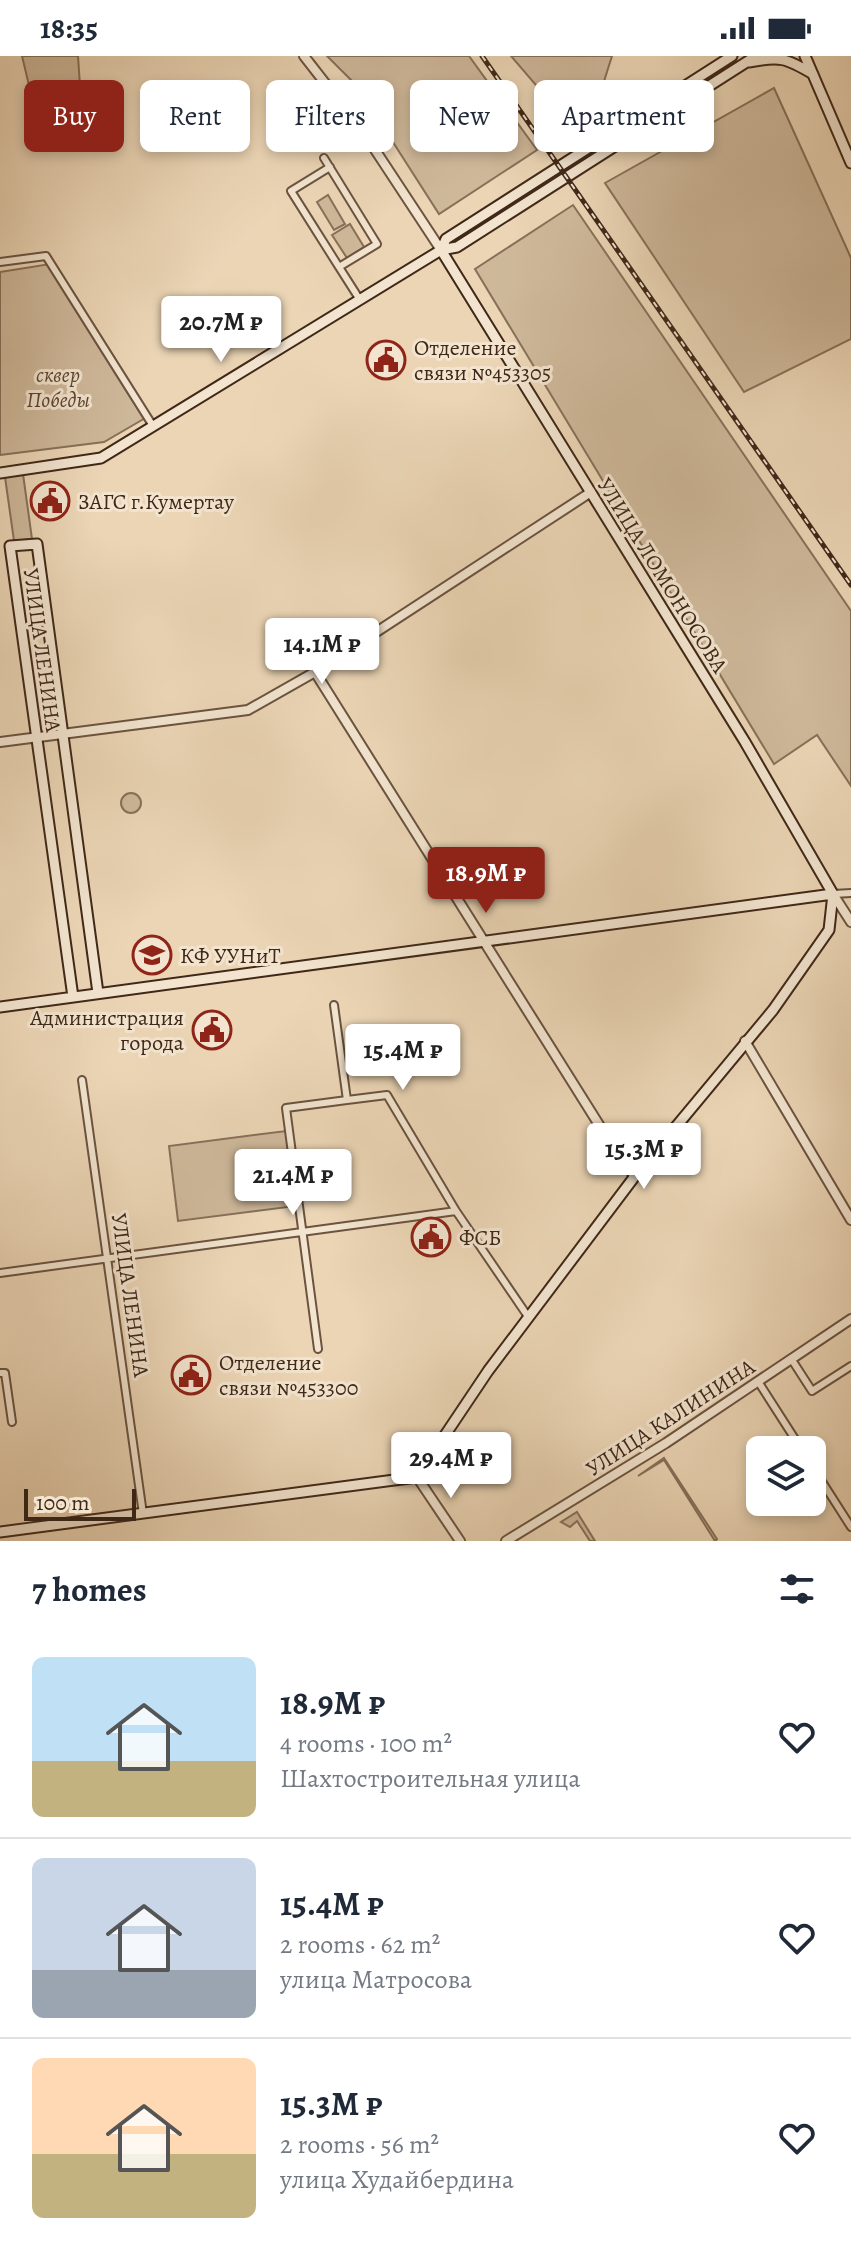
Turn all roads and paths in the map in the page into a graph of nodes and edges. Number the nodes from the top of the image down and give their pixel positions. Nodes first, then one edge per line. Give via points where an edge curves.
1 (304, 56) edge
2 (732, 56) edge
3 (756, 56) edge
4 (805, 56) edge
5 (745, 63) junction
6 (813, 74) junction
7 (324, 158) dead end
8 (851, 163) edge
9 (330, 167) junction
10 (441, 250) junction
11 (0, 262) edge
12 (339, 267) junction
13 (360, 301) junction
14 (153, 426) junction
15 (0, 473) edge
16 (591, 492) junction
17 (315, 672) junction
18 (61, 734) junction
19 (37, 737) junction
20 (0, 742) edge
21 (851, 893) edge
22 (833, 894) junction
23 (851, 922) edge
24 (483, 941) junction
25 (98, 993) junction
26 (73, 997) junction
27 (334, 1005) dead end
28 (0, 1007) edge
29 (745, 1041) junction
30 (82, 1080) dead end
31 (347, 1100) junction
32 (635, 1176) junction
33 (456, 1211) junction
34 (851, 1220) edge
35 (302, 1232) junction
36 (108, 1258) junction
37 (0, 1273) edge
38 (529, 1318) junction
39 (851, 1319) edge
40 (318, 1349) dead end
41 (792, 1360) junction
42 (851, 1366) edge
43 (0, 1373) edge
44 (759, 1383) junction
45 (12, 1422) dead end
46 (793, 1436) edge
47 (417, 1477) junction
48 (826, 1488) edge
49 (143, 1514) junction
50 (851, 1527) edge
51 (0, 1532) edge
52 (460, 1541) edge
53 (506, 1541) edge

1 - 10 street via 364,133
2 - 10 main road via 446,239
3 - 5 main road
4 - 6 main road
5 - 6 main road via 776,57
5 - 10 main road via 457,247
6 - 8 main road
7 - 9 street
9 - 12 street via 377,244
9 - 12 street via 291,191
10 - 13 main road
10 - 16 main road, УЛИЦА ЛОМОНОСОВА
11 - 14 street via 46,256
12 - 13 street
13 - 14 main road
14 - 15 main road via 101,458
16 - 17 street
16 - 22 main road, УЛИЦА ЛОМОНОСОВА
17 - 18 street via 248,710
17 - 24 street
18 - 19 street
18 - 19 main road, УЛИЦА ЛЕНИНА via 37,544 10,546
18 - 25 main road, УЛИЦА ЛЕНИНА
19 - 20 street
19 - 26 main road, УЛИЦА ЛЕНИНА
21 - 22 street
22 - 23 street, УЛИЦА ЛОМОНОСОВА
22 - 24 main road
22 - 29 main road via 829,930
24 - 25 main road
24 - 32 street
25 - 26 main road
26 - 28 main road
27 - 31 street
29 - 32 main road
29 - 34 street
30 - 36 street, УЛИЦА ЛЕНИНА
31 - 33 street via 387,1095
31 - 35 street via 286,1108
32 - 38 main road
33 - 35 street
33 - 38 street
35 - 36 street
35 - 40 street
36 - 37 street
36 - 49 street, УЛИЦА ЛЕНИНА
38 - 47 main road
39 - 41 street, УЛИЦА КАЛИНИНА
41 - 42 street via 812,1391
41 - 44 street, УЛИЦА КАЛИНИНА
43 - 45 street via 5,1373
44 - 46 street
44 - 53 street, УЛИЦА КАЛИНИНА
47 - 49 main road
47 - 52 street
48 - 50 street
49 - 51 main road

